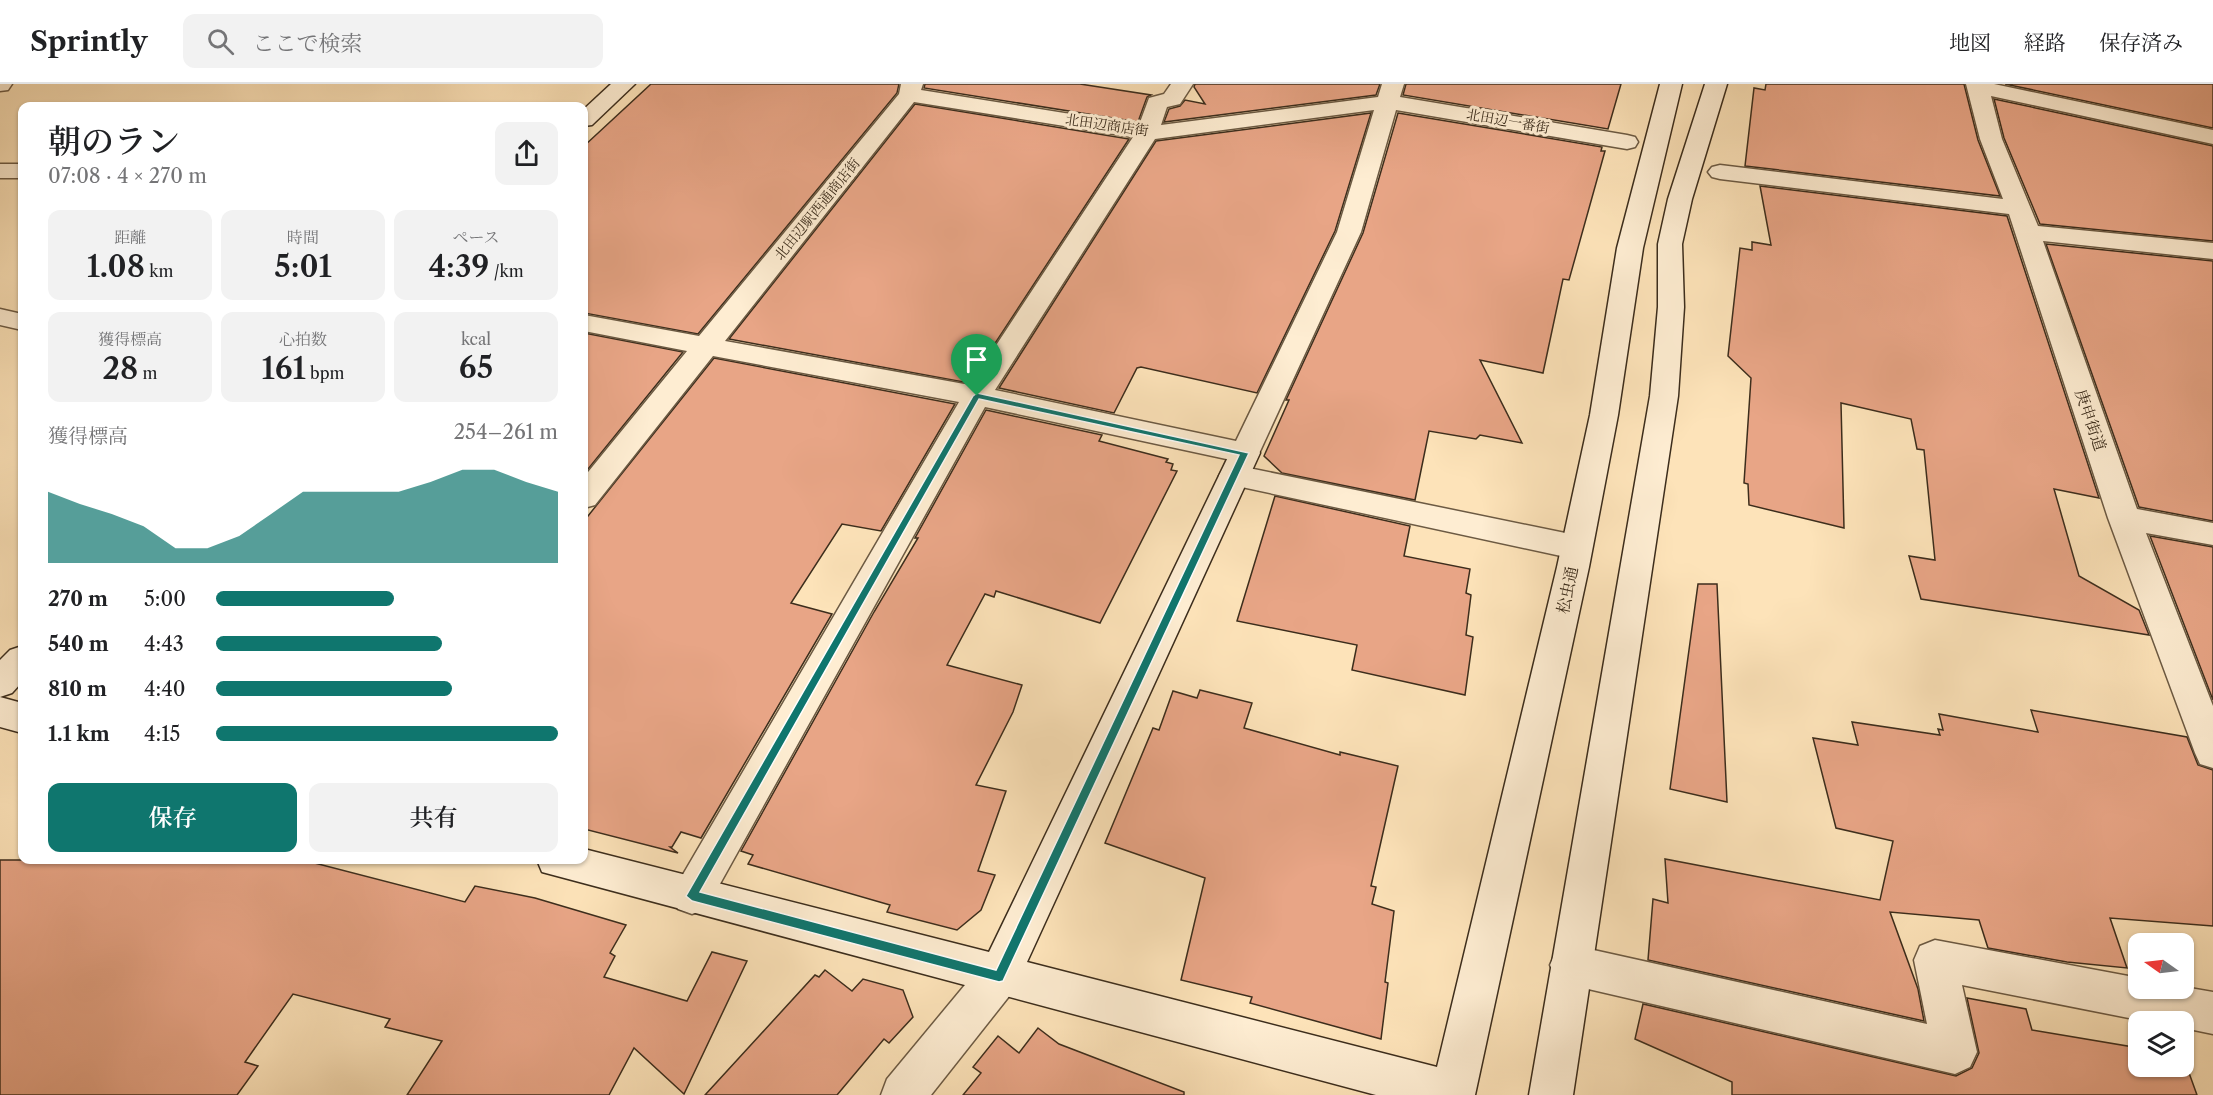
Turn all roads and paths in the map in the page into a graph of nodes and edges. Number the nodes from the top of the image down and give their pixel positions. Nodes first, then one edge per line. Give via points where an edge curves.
1 (624, 84) edge
2 (1182, 84) edge
3 (1671, 84) edge
4 (1716, 84) edge
5 (1978, 86) edge
6 (911, 89) edge
7 (1390, 93) edge
8 (588, 116) edge
9 (1147, 133) junction
10 (2213, 137) edge
11 (1627, 142) dead end
12 (0, 171) edge
13 (18, 171) edge
14 (1720, 172) dead end
15 (2022, 220) junction
16 (2213, 251) edge
17 (0, 317) edge
18 (18, 321) edge
19 (588, 324) edge
20 (706, 346) junction
21 (977, 396) junction
22 (1240, 465) junction
23 (588, 492) edge
24 (2124, 518) junction
25 (2213, 534) edge
26 (1575, 546) junction
27 (18, 664) edge
28 (0, 683) edge
29 (0, 712) edge
30 (18, 717) edge
31 (2213, 753) edge
32 (571, 864) edge
33 (692, 896) junction
34 (1571, 965) junction
35 (999, 976) junction
36 (2213, 1012) edge
37 (1453, 1094) edge
38 (903, 1095) edge
39 (1551, 1095) edge

1 - 8 street
2 - 9 street via 1172,99 1157,103
3 - 26 street, 松虫通 via 1630,248 1604,415
4 - 34 street via 1670,244 1671,307 1664,396
5 - 10 street
5 - 15 street, 庚申街道 via 1991,139
6 - 9 street, 北田辺商店街
6 - 20 street, 北田辺駅西通商店街
7 - 9 street, 北田辺商店街
7 - 11 street, 北田辺一番街
7 - 22 street via 1349,232
9 - 21 street
12 - 13 street
14 - 15 street
15 - 16 street
15 - 24 street, 庚申街道
17 - 18 street
19 - 20 street
20 - 21 street
20 - 23 street, 北田辺駅西通商店街
21 - 22 street
21 - 33 street
22 - 26 street
22 - 35 street
24 - 25 street
24 - 31 street, 庚申街道
26 - 37 street, 松虫通
27 - 28 street
29 - 30 street
32 - 33 street
33 - 35 street
34 - 36 street via 1955,1052 1935,960
34 - 39 street
35 - 37 street
35 - 38 street

